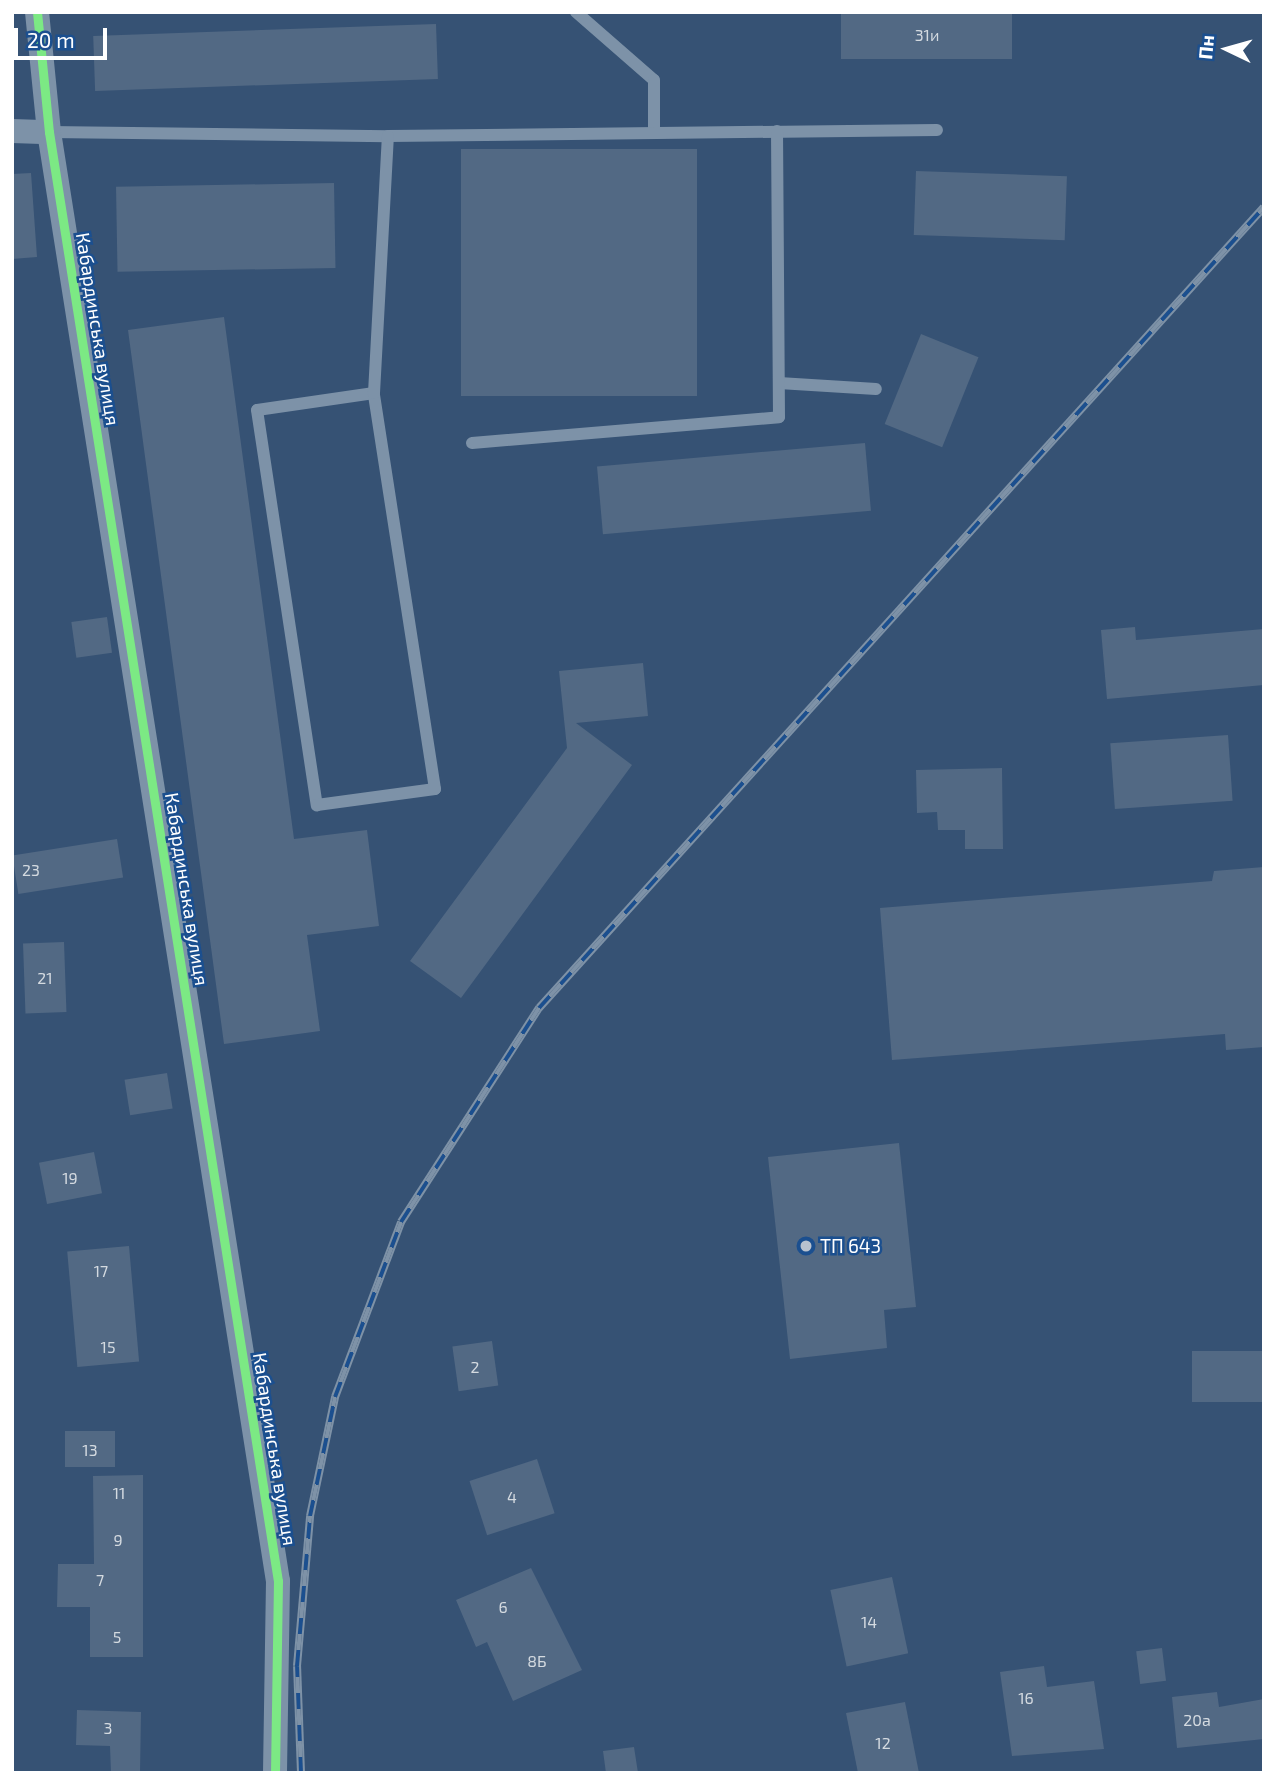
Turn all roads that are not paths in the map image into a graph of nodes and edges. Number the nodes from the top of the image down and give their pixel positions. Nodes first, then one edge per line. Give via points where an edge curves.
1 (37, 12) edge
2 (576, 12) edge
3 (937, 130) dead end
4 (12, 131) edge
5 (777, 131) junction
6 (49, 132) junction
7 (654, 132) junction
8 (388, 136) junction
9 (779, 383) junction
10 (876, 389) dead end
11 (374, 393) junction
12 (472, 443) dead end
13 (275, 1773) edge

1 - 6 street, Кабардинська вулиця
2 - 7 lane via 654,80
3 - 5 lane
4 - 6 street
5 - 7 lane
5 - 9 lane
6 - 8 lane
6 - 13 street, Кабардинська вулиця via 278,1581
7 - 8 lane
8 - 11 lane
9 - 10 lane
9 - 12 lane via 779,417
11 - 11 lane via 435,789 317,804 257,410

